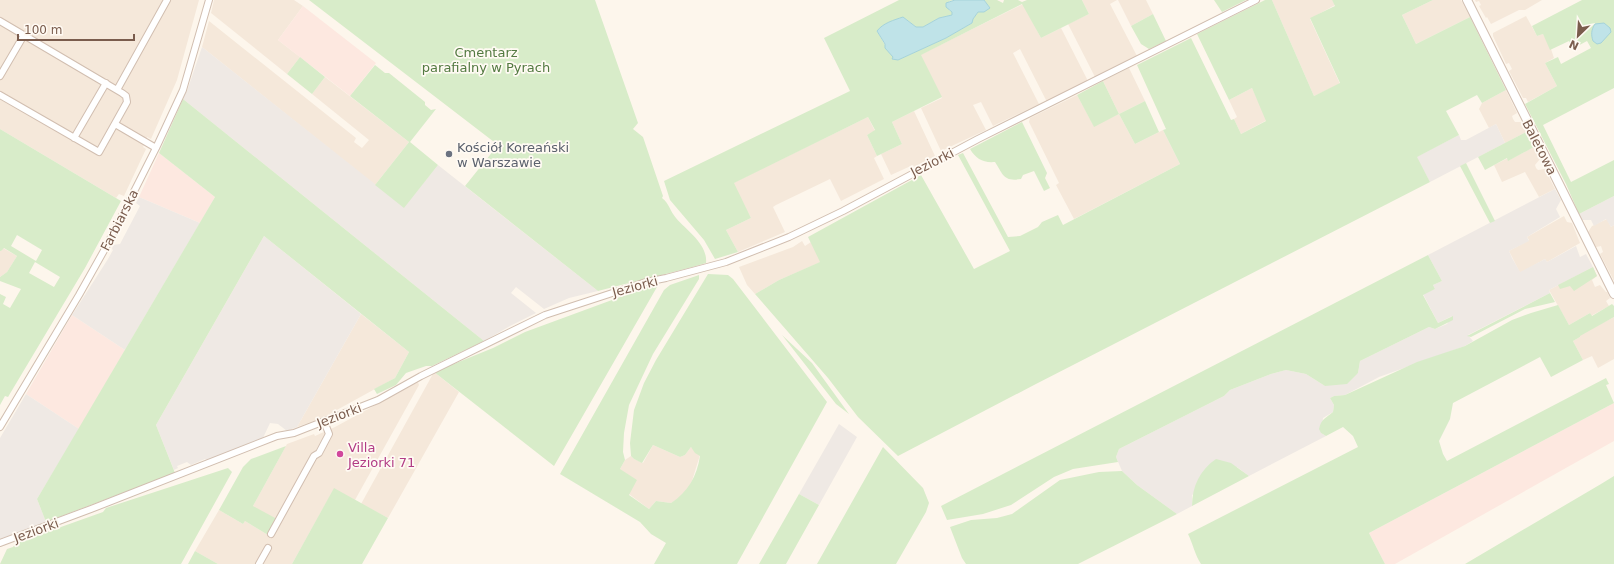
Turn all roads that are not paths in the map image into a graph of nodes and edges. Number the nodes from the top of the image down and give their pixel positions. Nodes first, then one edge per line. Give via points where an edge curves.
1 (167, 0) edge
2 (208, 0) edge
3 (1256, 0) edge
4 (1467, 0) edge
5 (0, 21) edge
6 (24, 35) junction
7 (0, 76) edge
8 (106, 83) junction
9 (117, 90) junction
10 (0, 95) edge
11 (115, 124) junction
12 (74, 138) junction
13 (156, 148) junction
14 (1614, 294) edge
15 (324, 421) junction
16 (0, 427) edge
17 (271, 534) dead end
18 (0, 543) edge
19 (268, 548) dead end
20 (259, 564) edge

1 - 9 street
2 - 13 street, Farbiarska via 183,90
3 - 15 street, Jeziorki via 789,237 726,262 646,282 545,315 378,400
4 - 14 street, Baletowa
5 - 6 street
6 - 7 street
6 - 8 street
8 - 9 street
8 - 12 street
9 - 11 street via 126,96 128,102
10 - 12 street
11 - 12 street via 99,152
11 - 13 street
13 - 16 street, Farbiarska via 94,268
15 - 17 street via 329,434
15 - 18 street, Jeziorki via 294,433 277,436
19 - 20 street

